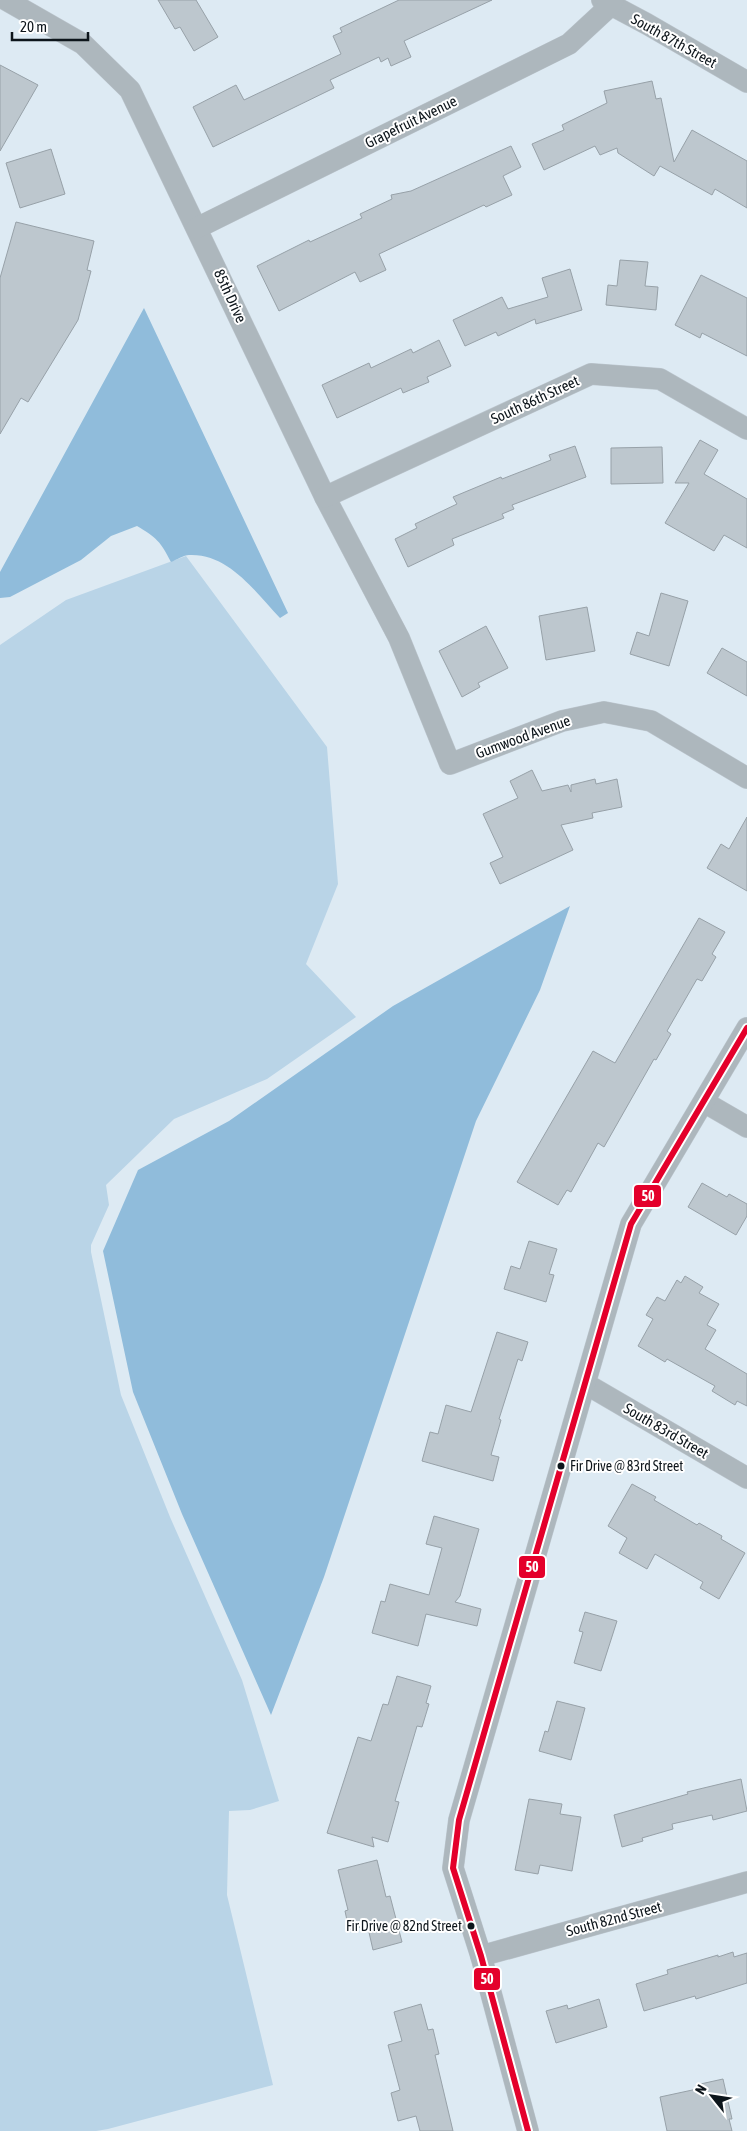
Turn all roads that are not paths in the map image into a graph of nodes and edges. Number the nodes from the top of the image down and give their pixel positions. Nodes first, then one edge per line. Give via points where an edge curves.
1 (6, 0) edge
2 (608, 2) edge
3 (747, 82) edge
4 (197, 228) junction
5 (747, 429) edge
6 (326, 497) junction
7 (399, 638) joint
8 (747, 778) edge
9 (747, 1028) edge
10 (704, 1102) junction
11 (747, 1127) edge
12 (586, 1384) junction
13 (747, 1478) edge
14 (747, 1882) edge
15 (481, 1956) junction
16 (528, 2131) edge

1 - 4 street, 85th Drive via 82,44 130,90
2 - 3 street, South 87th Street
2 - 4 street, Grapefruit Avenue via 569,44
4 - 6 street, 85th Drive
5 - 6 street, South 86th Street via 660,379 590,374
6 - 7 street, 85th Drive
7 - 8 street, Gumwood Avenue via 450,764 562,721 604,712 651,722
9 - 10 street
10 - 11 street
10 - 12 street via 631,1224
12 - 13 street, South 83rd Street
12 - 15 street via 459,1820 453,1868
14 - 15 street, South 82nd Street
15 - 16 street

